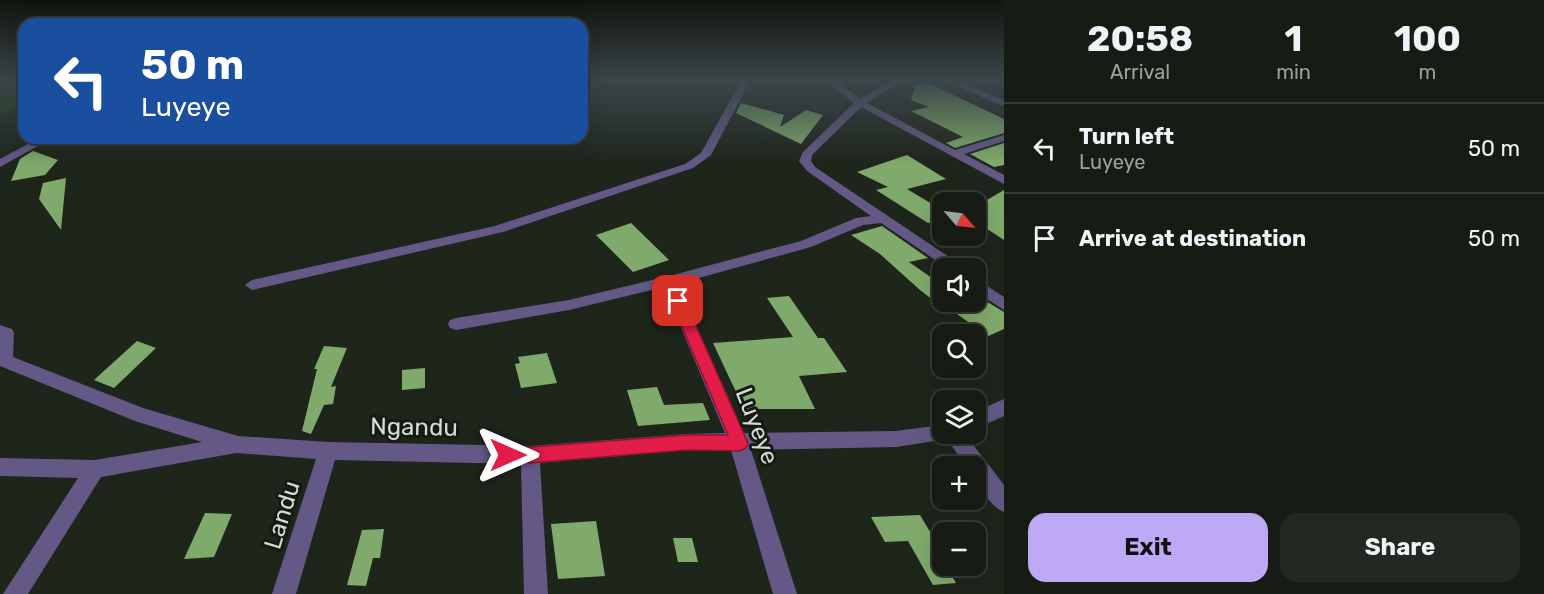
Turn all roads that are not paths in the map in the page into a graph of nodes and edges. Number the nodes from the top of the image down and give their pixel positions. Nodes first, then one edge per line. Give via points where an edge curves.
1 (730, 109) edge
2 (854, 109) edge
3 (871, 109) edge
4 (1004, 138) edge
5 (36, 144) edge
6 (956, 153) junction
7 (0, 164) edge
8 (1004, 180) edge
9 (883, 219) junction
10 (942, 258) edge
11 (669, 281) junction
12 (252, 285) dead end
13 (986, 291) edge
14 (1004, 305) edge
15 (456, 324) dead end
16 (2, 329) edge
17 (1004, 407) edge
18 (986, 416) edge
19 (932, 434) edge
20 (740, 443) junction
21 (961, 444) edge
22 (238, 445) junction
23 (328, 451) junction
24 (530, 455) junction
25 (0, 467) edge
26 (95, 469) junction
27 (1004, 502) edge
28 (15, 594) edge
29 (284, 594) edge
30 (536, 594) edge
31 (785, 594) edge

1 - 12 street via 705,155 689,166 498,229
2 - 9 street via 807,154 806,161 811,169
3 - 6 street
4 - 6 street
5 - 7 street
6 - 8 street
9 - 10 street
9 - 11 street via 861,221 806,244
11 - 15 street via 569,305
11 - 20 street, Luyeye
13 - 14 street
16 - 22 street, Ngandu via 5,361 141,415
17 - 18 street
19 - 20 street, Ngandu via 896,439
20 - 24 street, Ngandu via 686,442
20 - 31 street, Luyeye
21 - 27 street
22 - 23 street, Ngandu
22 - 26 street
23 - 24 street, Ngandu
23 - 29 street, Landu
24 - 30 street
25 - 26 street
26 - 28 street

